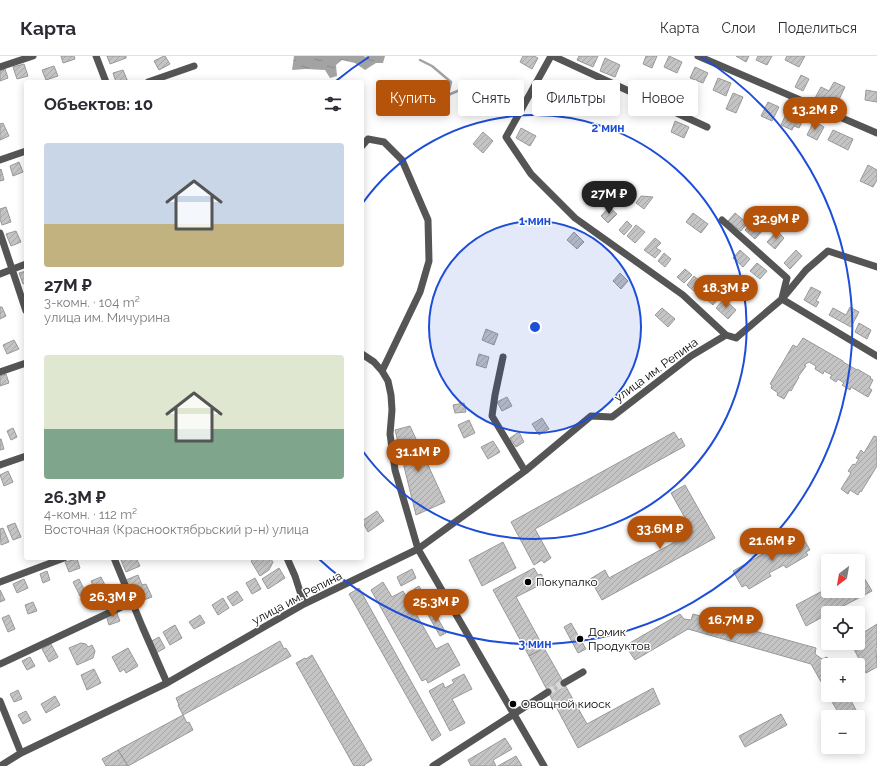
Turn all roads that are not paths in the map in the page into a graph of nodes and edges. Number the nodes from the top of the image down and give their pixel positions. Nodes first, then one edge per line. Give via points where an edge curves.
1 (33, 56) edge
2 (96, 56) edge
3 (552, 56) edge
4 (698, 56) edge
5 (194, 66) dead end
6 (0, 67) edge
7 (105, 80) edge
8 (154, 80) edge
9 (707, 127) dead end
10 (877, 134) edge
11 (364, 144) edge
12 (24, 153) edge
13 (0, 160) edge
14 (722, 220) dead end
15 (0, 233) edge
16 (24, 265) edge
17 (877, 267) edge
18 (13, 269) junction
19 (0, 274) edge
20 (782, 300) junction
21 (24, 305) edge
22 (726, 335) junction
23 (364, 355) edge
24 (877, 356) edge
25 (503, 357) dead end
26 (24, 364) edge
27 (0, 372) edge
28 (382, 372) junction
29 (24, 457) edge
30 (0, 465) edge
31 (525, 471) junction
32 (418, 549) junction
33 (59, 560) edge
34 (115, 560) edge
35 (288, 560) edge
36 (0, 582) edge
37 (132, 602) junction
38 (304, 604) junction
39 (0, 664) edge
40 (583, 672) dead end
41 (167, 683) junction
42 (564, 683) tunnel mouth
43 (548, 692) tunnel mouth
44 (0, 701) edge
45 (513, 714) junction
46 (21, 753) junction
47 (0, 766) edge
48 (432, 766) edge
49 (544, 766) edge

1 - 6 street
2 - 7 street
3 - 9 street
3 - 22 street via 506,137 531,174 574,218 683,295
4 - 10 street
5 - 8 street
11 - 28 street via 368,139 384,142 402,160 428,220 429,262 420,292
12 - 13 street
14 - 20 street via 787,278
15 - 18 street
16 - 18 street
17 - 20 street via 828,251 806,270
18 - 19 street
18 - 21 street
20 - 22 street via 736,338
20 - 24 street
22 - 31 street, улица им. Репина via 691,356 612,417 591,416
23 - 28 street
25 - 31 street via 492,416
26 - 27 street
28 - 32 street via 388,381 391,395 390,434 395,470
29 - 30 street
31 - 32 street, улица им. Репина
32 - 38 street, улица им. Репина
32 - 45 street
33 - 36 street
34 - 37 street
35 - 38 street
37 - 39 street
37 - 41 street
38 - 41 street, улица им. Репина
40 - 42 street
41 - 46 street, улица им. Репина
43 - 45 street
44 - 46 street
45 - 48 street
45 - 49 street
46 - 47 street, улица им. Репина

